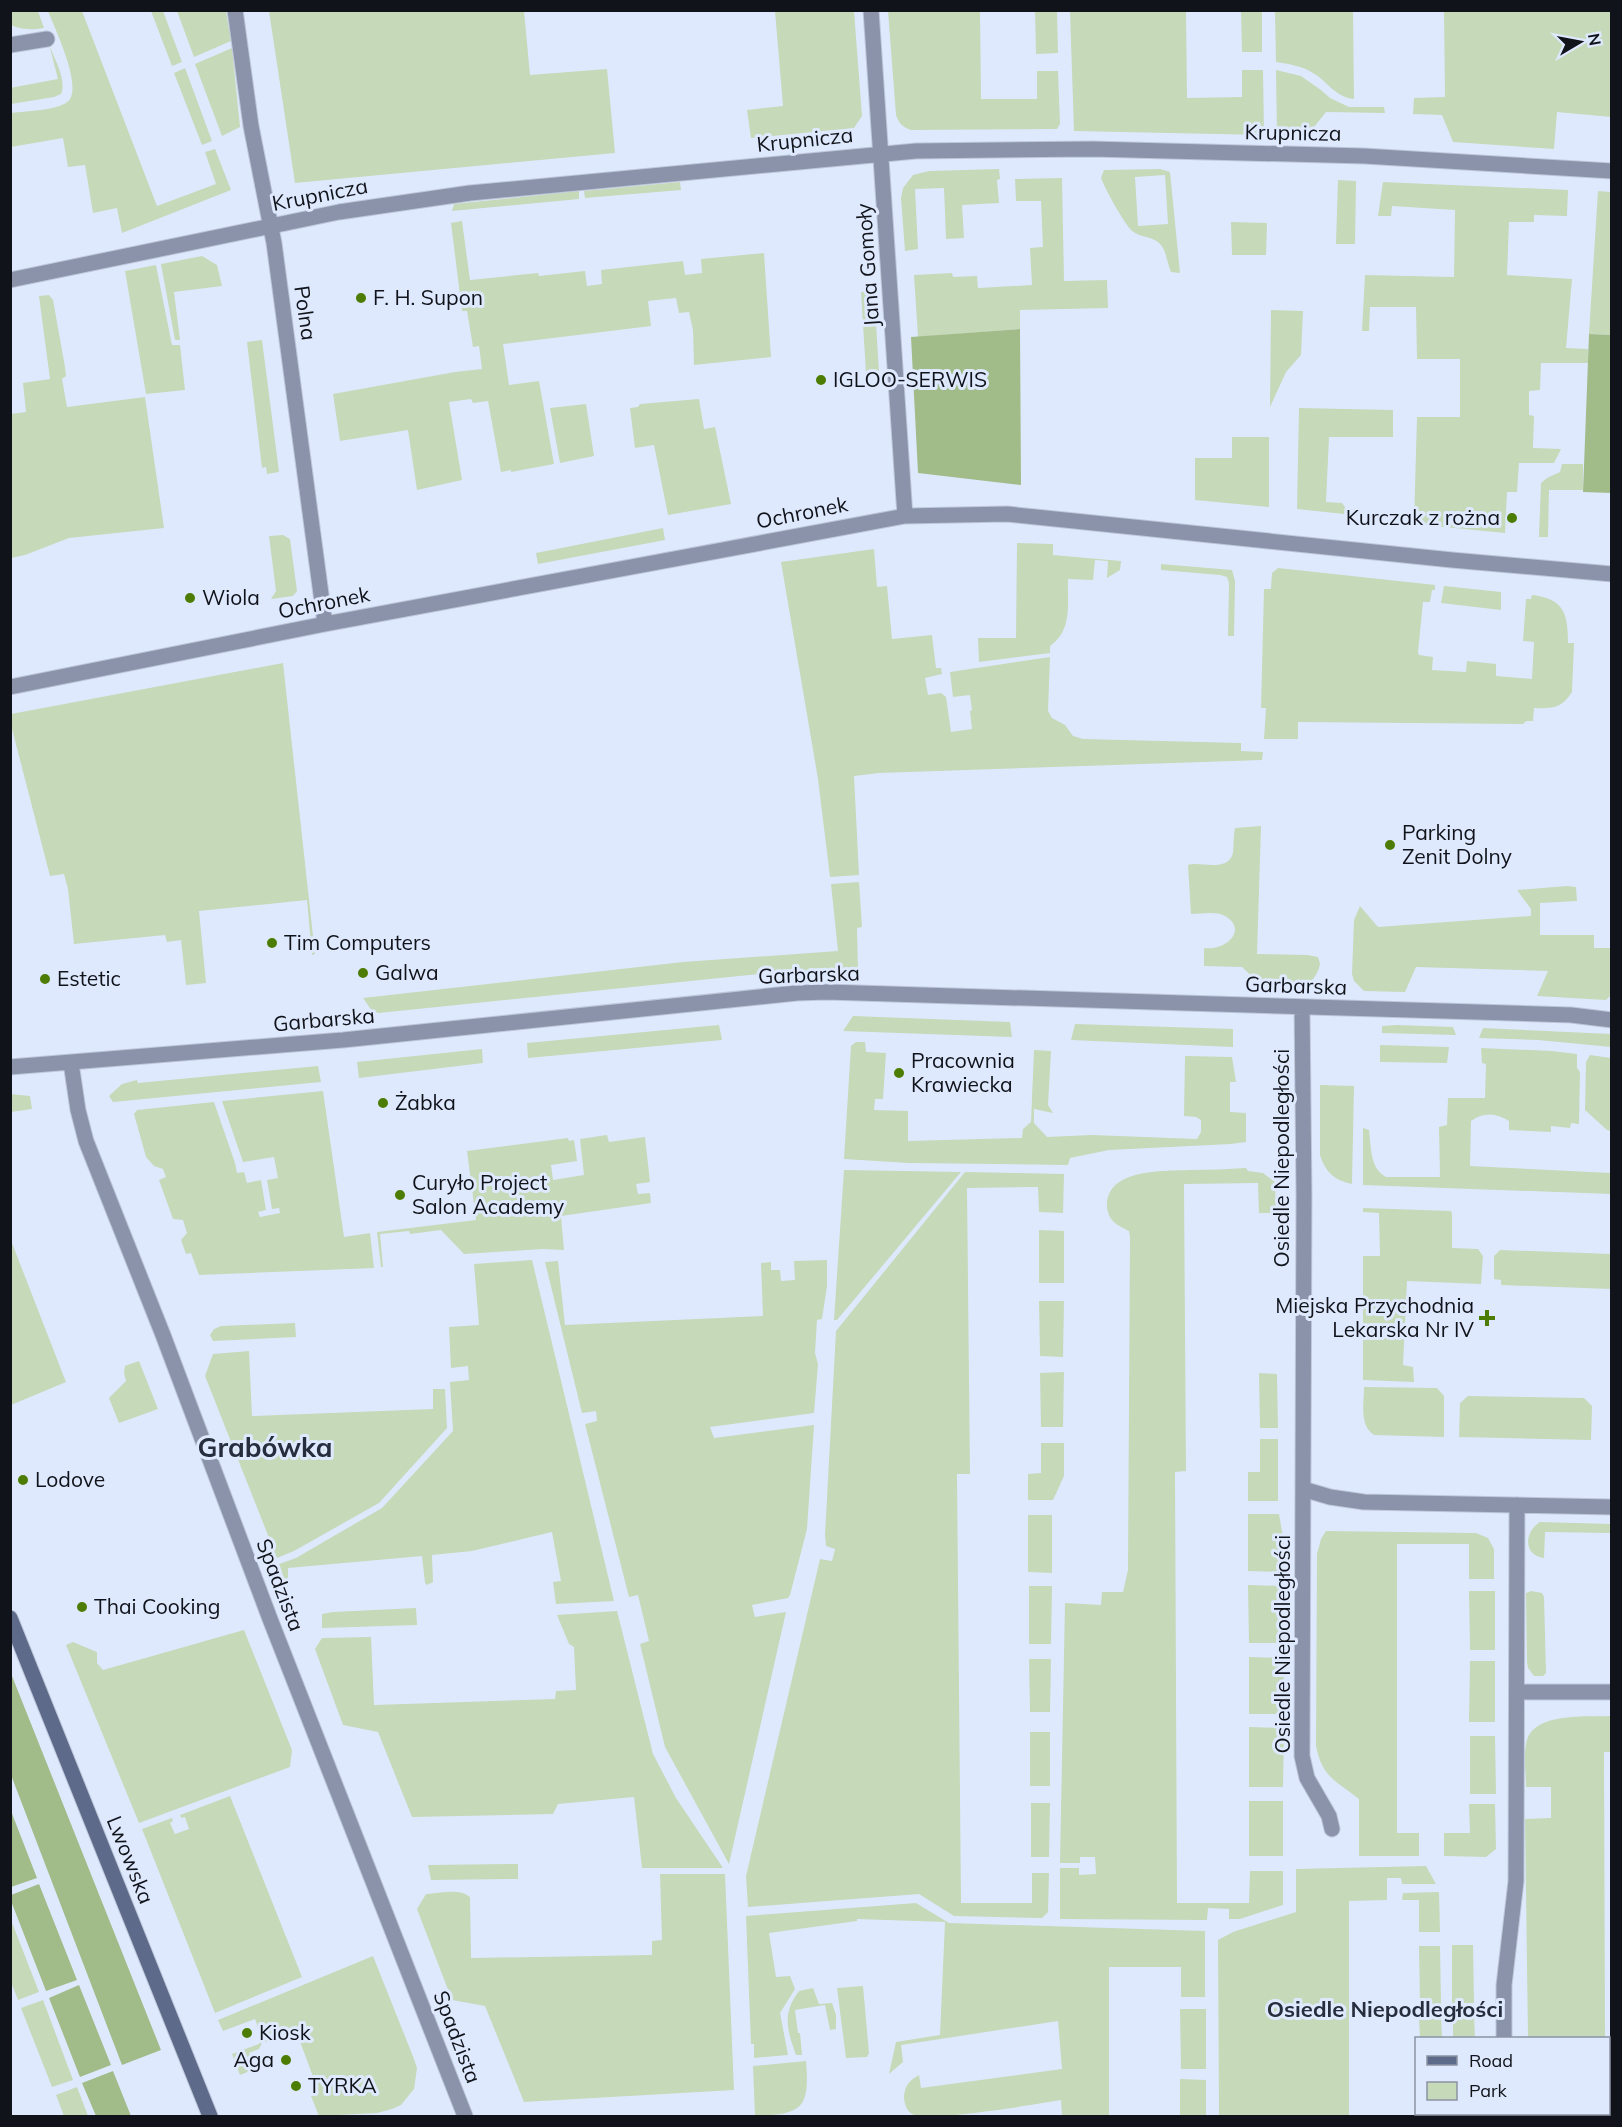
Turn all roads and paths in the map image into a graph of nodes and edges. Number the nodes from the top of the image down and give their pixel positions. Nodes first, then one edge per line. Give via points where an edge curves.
1 (235, 10) edge
2 (871, 10) edge
3 (47, 39) dead end
4 (10, 45) edge
5 (880, 154) junction
6 (1611, 171) edge
7 (271, 226) junction
8 (10, 280) edge
9 (905, 516) junction
10 (1604, 573) edge
11 (325, 624) junction
12 (10, 687) edge
13 (1302, 1007) junction
14 (1611, 1020) edge
15 (71, 1064) junction
16 (10, 1067) edge
17 (1303, 1489) junction
18 (1516, 1505) junction
19 (1611, 1507) edge
20 (10, 1618) edge
21 (14, 1639) edge
22 (1517, 1692) junction
23 (1611, 1692) edge
24 (1332, 1829) dead end
25 (1504, 2037) edge
26 (210, 2116) edge
27 (465, 2116) edge

1 - 7 street, Polna via 251,126
2 - 5 street, Jana Gomoły
3 - 4 street
5 - 6 street, Krupnicza via 1092,149 1402,157
5 - 7 street, Krupnicza via 460,194
5 - 9 street, Jana Gomoły
7 - 8 street, Krupnicza
7 - 11 street, Polna
9 - 10 street, Ochronek via 1007,514
9 - 11 street, Ochronek
11 - 12 street, Ochronek
13 - 14 street, Garbarska via 1571,1015
13 - 15 street, Garbarska via 797,993
13 - 17 street, Osiedle Niepodległości
15 - 16 street, Garbarska
15 - 27 street, Spadzista via 86,1141
17 - 18 street via 1364,1502
17 - 24 street, Osiedle Niepodległości via 1302,1756 1307,1778 1329,1816
18 - 19 street
18 - 22 street
20 - 21 street, Lwowska
21 - 26 street, Lwowska
22 - 23 street
22 - 25 street via 1516,1881 1504,1985

